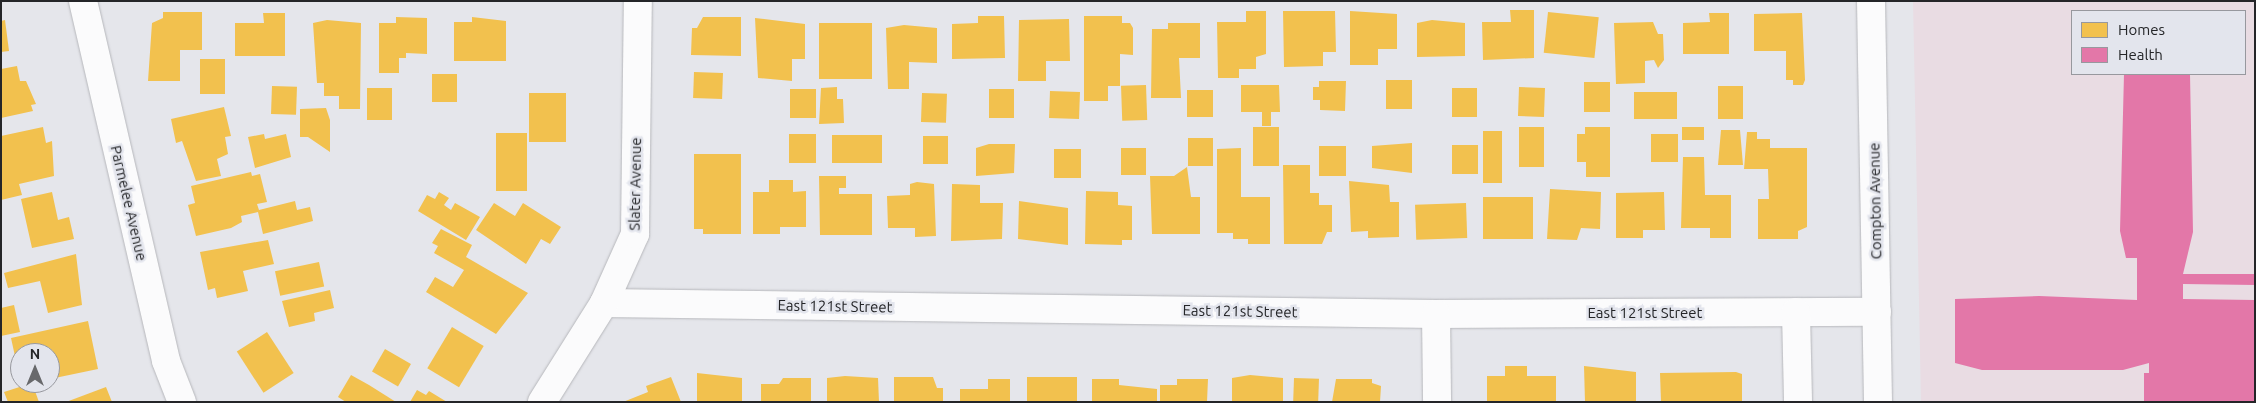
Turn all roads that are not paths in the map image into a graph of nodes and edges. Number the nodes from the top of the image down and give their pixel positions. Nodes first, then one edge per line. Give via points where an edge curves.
1 (82, 1) edge
2 (638, 1) edge
3 (1871, 1) edge
4 (604, 303) junction
5 (1796, 312) junction
6 (1876, 312) junction
7 (1436, 314) junction
8 (182, 402) edge
9 (542, 402) edge
10 (1437, 402) edge
11 (1798, 402) edge
12 (1878, 402) edge

1 - 8 street, Parmelee Avenue via 166,361
2 - 4 street, Slater Avenue via 635,234
3 - 6 street, Compton Avenue
4 - 7 street, East 121st Street
4 - 9 street, Slater Avenue
5 - 6 street, East 121st Street
5 - 7 street, East 121st Street
5 - 11 street
6 - 12 street, Compton Avenue
7 - 10 street

